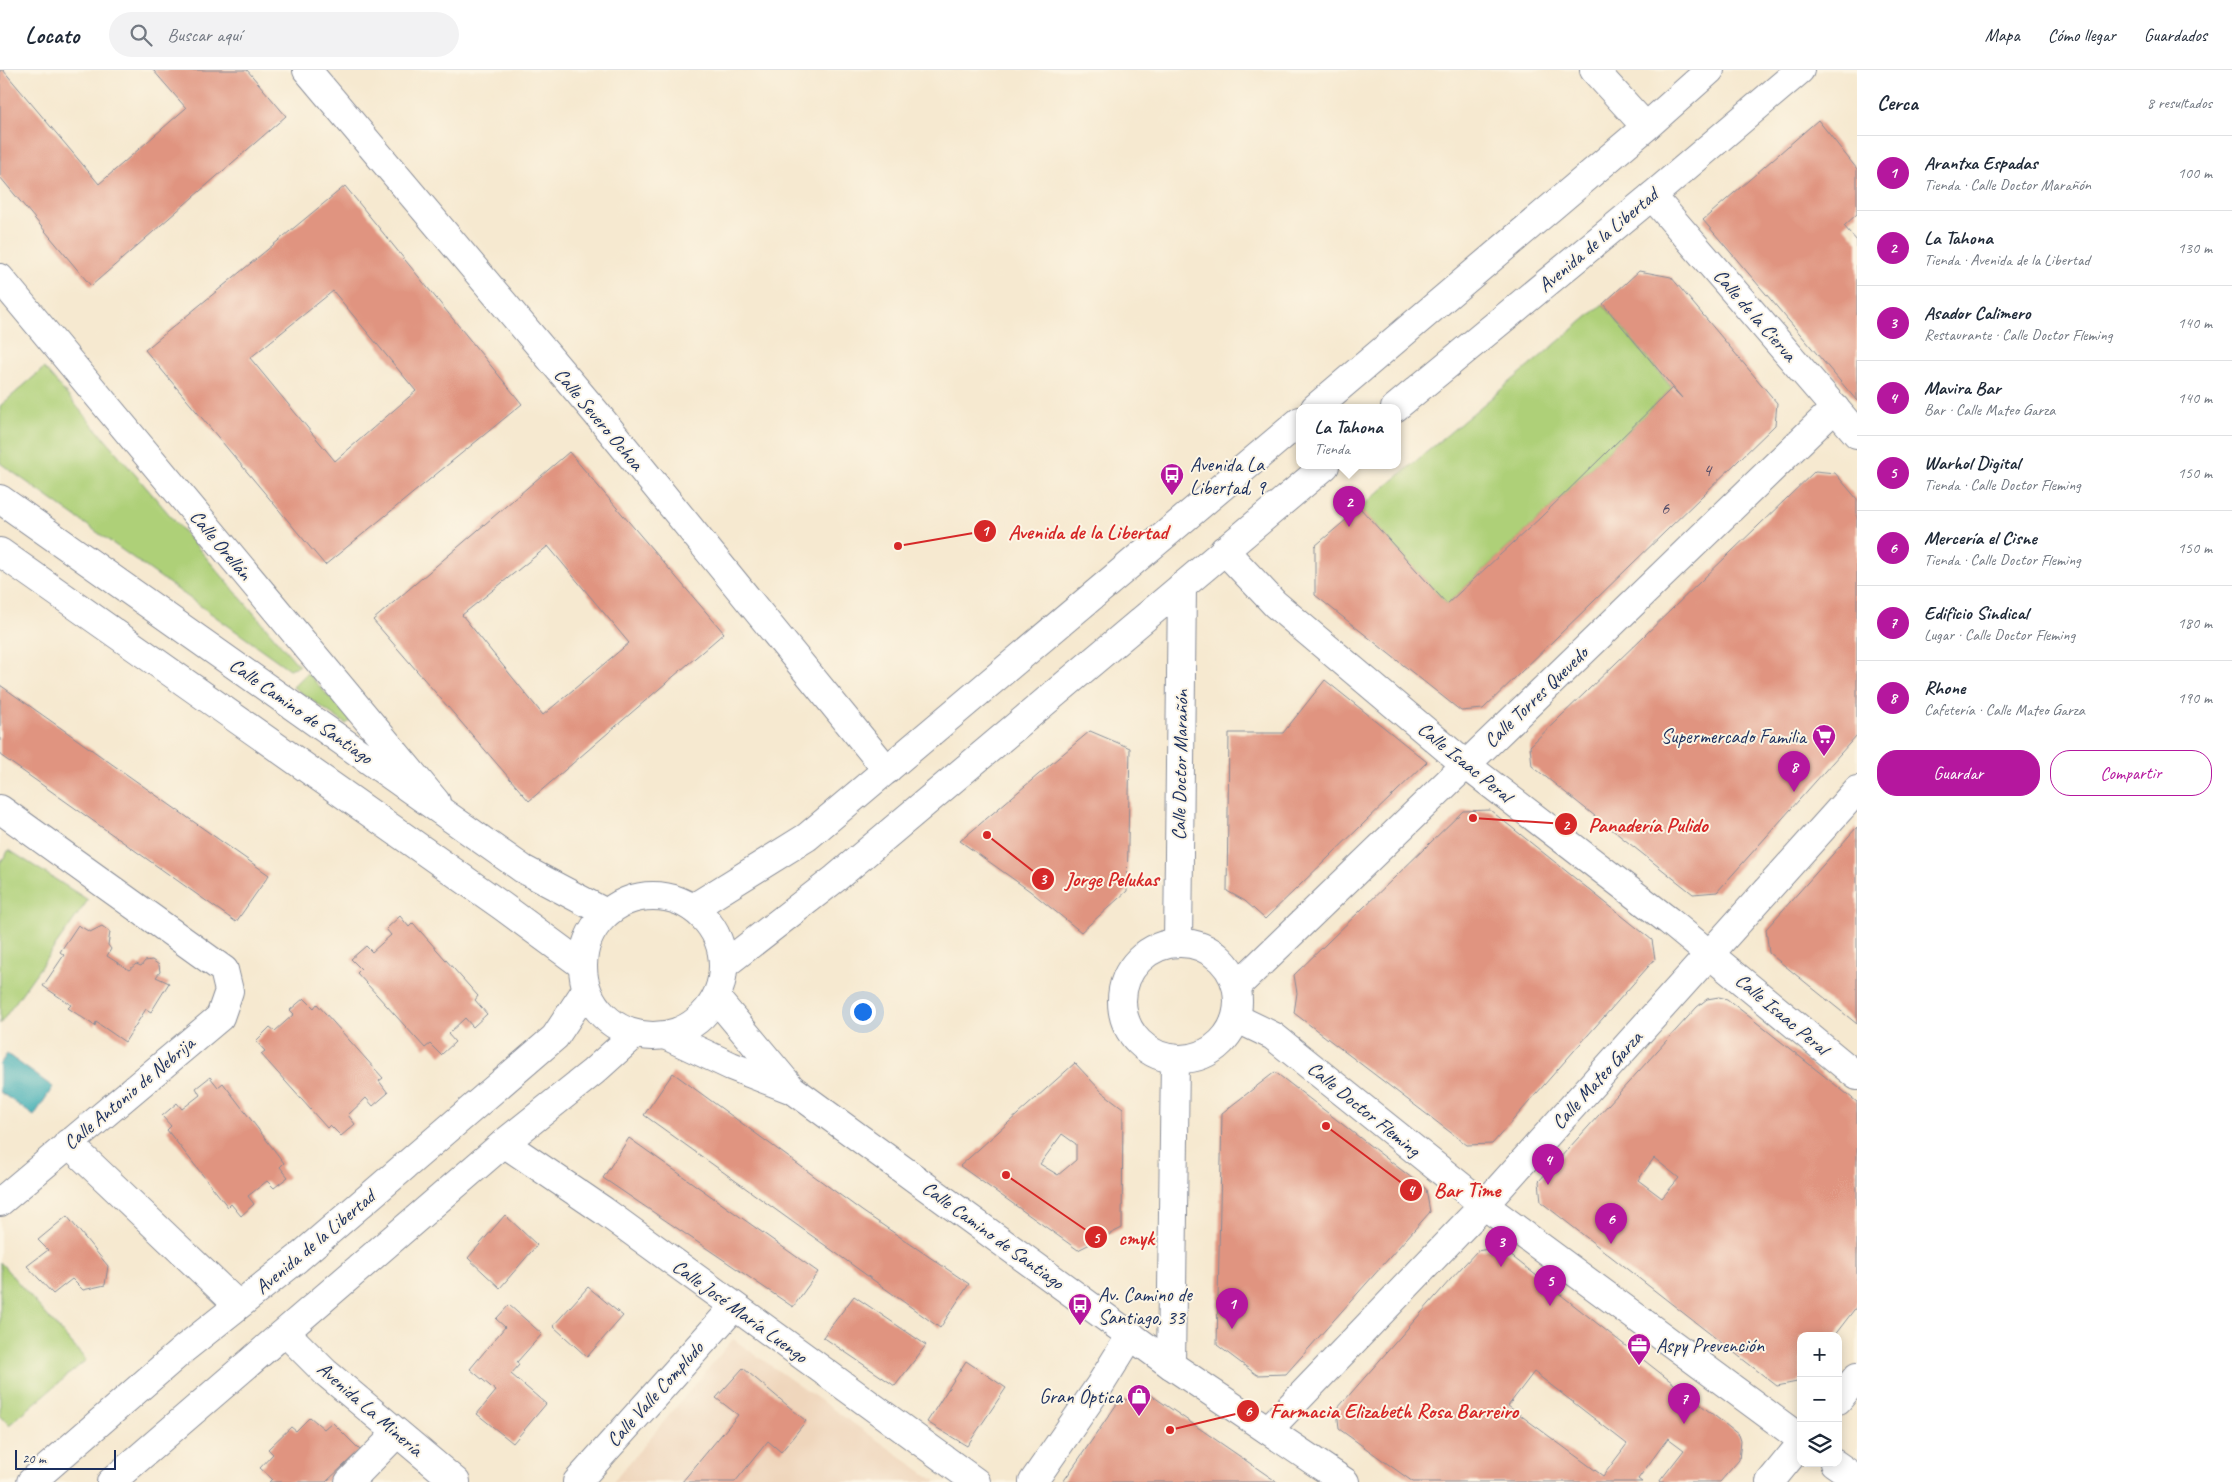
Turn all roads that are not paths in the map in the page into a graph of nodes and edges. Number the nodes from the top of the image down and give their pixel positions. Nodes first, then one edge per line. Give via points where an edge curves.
1 (308, 70) edge
2 (1594, 70) edge
3 (1710, 70) edge
4 (1800, 70) edge
5 (1646, 127) junction
6 (1652, 196) junction
7 (0, 278) edge
8 (1320, 404) edge
9 (1400, 404) edge
10 (1835, 408) junction
11 (1296, 423) edge
12 (1857, 434) edge
13 (1321, 469) edge
14 (0, 499) edge
15 (1224, 550) junction
16 (0, 552) edge
17 (1182, 586) junction
18 (1466, 764) junction
19 (887, 770) junction
20 (1857, 790) edge
21 (0, 808) edge
22 (443, 811) junction
23 (693, 908) junction
24 (606, 913) junction
25 (1178, 943) junction
26 (1709, 954) junction
27 (724, 965) junction
28 (584, 977) junction
29 (1237, 986) junction
30 (716, 998) junction
31 (1236, 1018) junction
32 (634, 1035) junction
33 (667, 1036) junction
34 (1175, 1060) junction
35 (1857, 1076) edge
36 (792, 1089) junction
37 (68, 1143) junction
38 (504, 1143) junction
39 (0, 1202) edge
40 (1484, 1205) junction
41 (238, 1305) junction
42 (734, 1307) junction
43 (286, 1333) junction
44 (1131, 1335) junction
45 (1171, 1365) junction
46 (1857, 1378) edge
47 (1842, 1395) edge
48 (1268, 1430) junction
49 (397, 1433) junction
50 (1797, 1436) edge
51 (1797, 1449) edge
52 (1840, 1467) edge
53 (1857, 1479) edge
54 (31, 1482) edge
55 (111, 1482) edge
56 (349, 1482) edge
57 (456, 1482) edge
58 (577, 1482) edge
59 (976, 1482) edge
60 (1033, 1482) edge
61 (1344, 1482) edge
62 (1770, 1482) edge

1 - 19 street, Calle Severo Ochoa via 597,414
2 - 5 street
3 - 5 street
4 - 6 street, Avenida de la Libertad
5 - 8 street
6 - 9 street, Avenida de la Libertad
6 - 10 street, Calle de la Cierva
7 - 22 street, Calle Orellán
10 - 12 street, Calle de la Cierva
10 - 18 street, Calle Torres Quevedo
11 - 19 street
13 - 15 street
14 - 22 street, Calle Camino de Santiago
15 - 17 street
15 - 18 street, Calle Isaac Peral via 1275,604
16 - 28 street via 502,906
17 - 25 street, Calle Doctor Marañón
17 - 27 street via 836,878
18 - 26 street, Calle Isaac Peral
18 - 29 street, Calle Torres Quevedo
19 - 23 street via 807,838
20 - 26 street, Calle Mateo Garza
21 - 37 street, Calle Antonio de Nebrija via 224,970 229,991 220,1017
22 - 24 street, Calle Camino de Santiago via 523,869
23 - 24 street via 678,900 650,896 628,901
23 - 27 street via 713,929 721,945
24 - 28 street via 588,938
25 - 29 street via 1194,944 1208,950 1221,960
25 - 34 street via 1161,946 1145,954 1133,966 1124,982 1122,1000 1124,1017 1142,1046
26 - 35 street, Calle Isaac Peral
26 - 40 street, Calle Mateo Garza
27 - 30 street
28 - 32 street via 601,1015
28 - 41 street, Avenida de la Libertad via 555,1036 297,1259
29 - 31 street
30 - 33 street via 704,1017
30 - 36 street, Calle Camino de Santiago
31 - 34 street via 1227,1036 1213,1050 1195,1058
31 - 40 street, Calle Doctor Fleming via 1273,1036
32 - 33 street
32 - 38 street
33 - 36 street, Calle Camino de Santiago via 731,1066
34 - 45 street
36 - 44 street, Calle Camino de Santiago
37 - 39 street, Calle Antonio de Nebrija
37 - 41 street
38 - 42 street, Calle José María Luengo via 604,1211
38 - 43 street
40 - 48 street, Calle Mateo Garza
40 - 50 street, Calle Doctor Fleming
41 - 54 street, Avenida de la Libertad
42 - 58 street, Calle Valle Compludo
42 - 59 street, Calle José María Luengo
43 - 49 street, Avenida La Minería via 325,1372
43 - 55 street
44 - 45 street, Calle Camino de Santiago
44 - 60 street
45 - 48 street, Calle Camino de Santiago
46 - 47 street
48 - 61 street, Calle Camino de Santiago
49 - 56 street
49 - 57 street, Avenida La Minería
51 - 62 street
52 - 53 street

